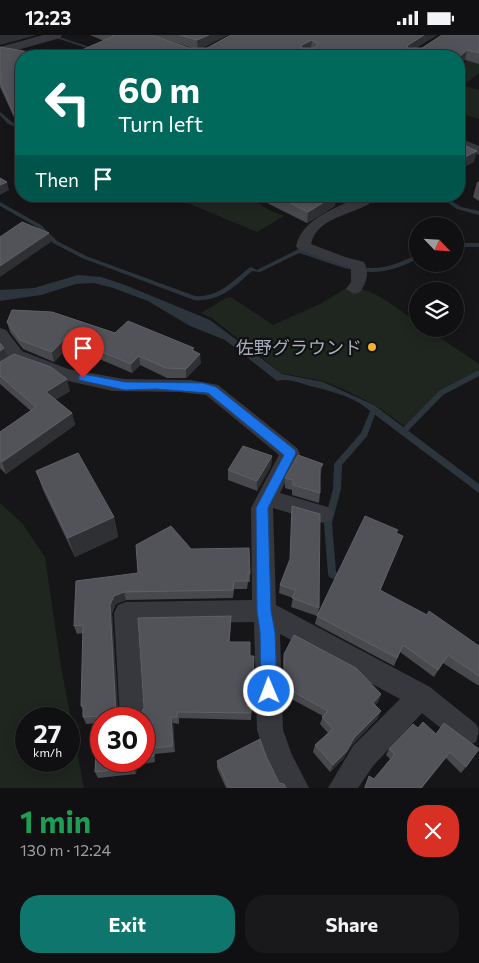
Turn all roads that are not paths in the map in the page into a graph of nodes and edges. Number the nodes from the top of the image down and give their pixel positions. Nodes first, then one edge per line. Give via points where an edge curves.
1 (52, 36) edge
2 (3, 49) edge
3 (465, 145) edge
4 (479, 151) edge
5 (342, 202) edge
6 (342, 202) edge
7 (362, 202) edge
8 (360, 270) joint
9 (354, 289) dead end
10 (0, 334) edge
11 (267, 498) junction
12 (323, 514) dead end
13 (264, 611) junction
14 (421, 695) junction
15 (131, 707) edge
16 (467, 733) dead end
17 (295, 788) edge
18 (342, 788) edge

1 - 2 street
3 - 4 street
5 - 7 street
6 - 8 street via 307,232 304,246 359,265
8 - 9 street via 359,282
10 - 11 street via 14,354 51,369 108,384 203,387 219,394 290,453
11 - 12 street
11 - 13 street via 262,508
13 - 14 street
13 - 15 street via 126,613
13 - 17 street via 268,632 270,730 281,762
14 - 16 street
14 - 18 street via 363,757

